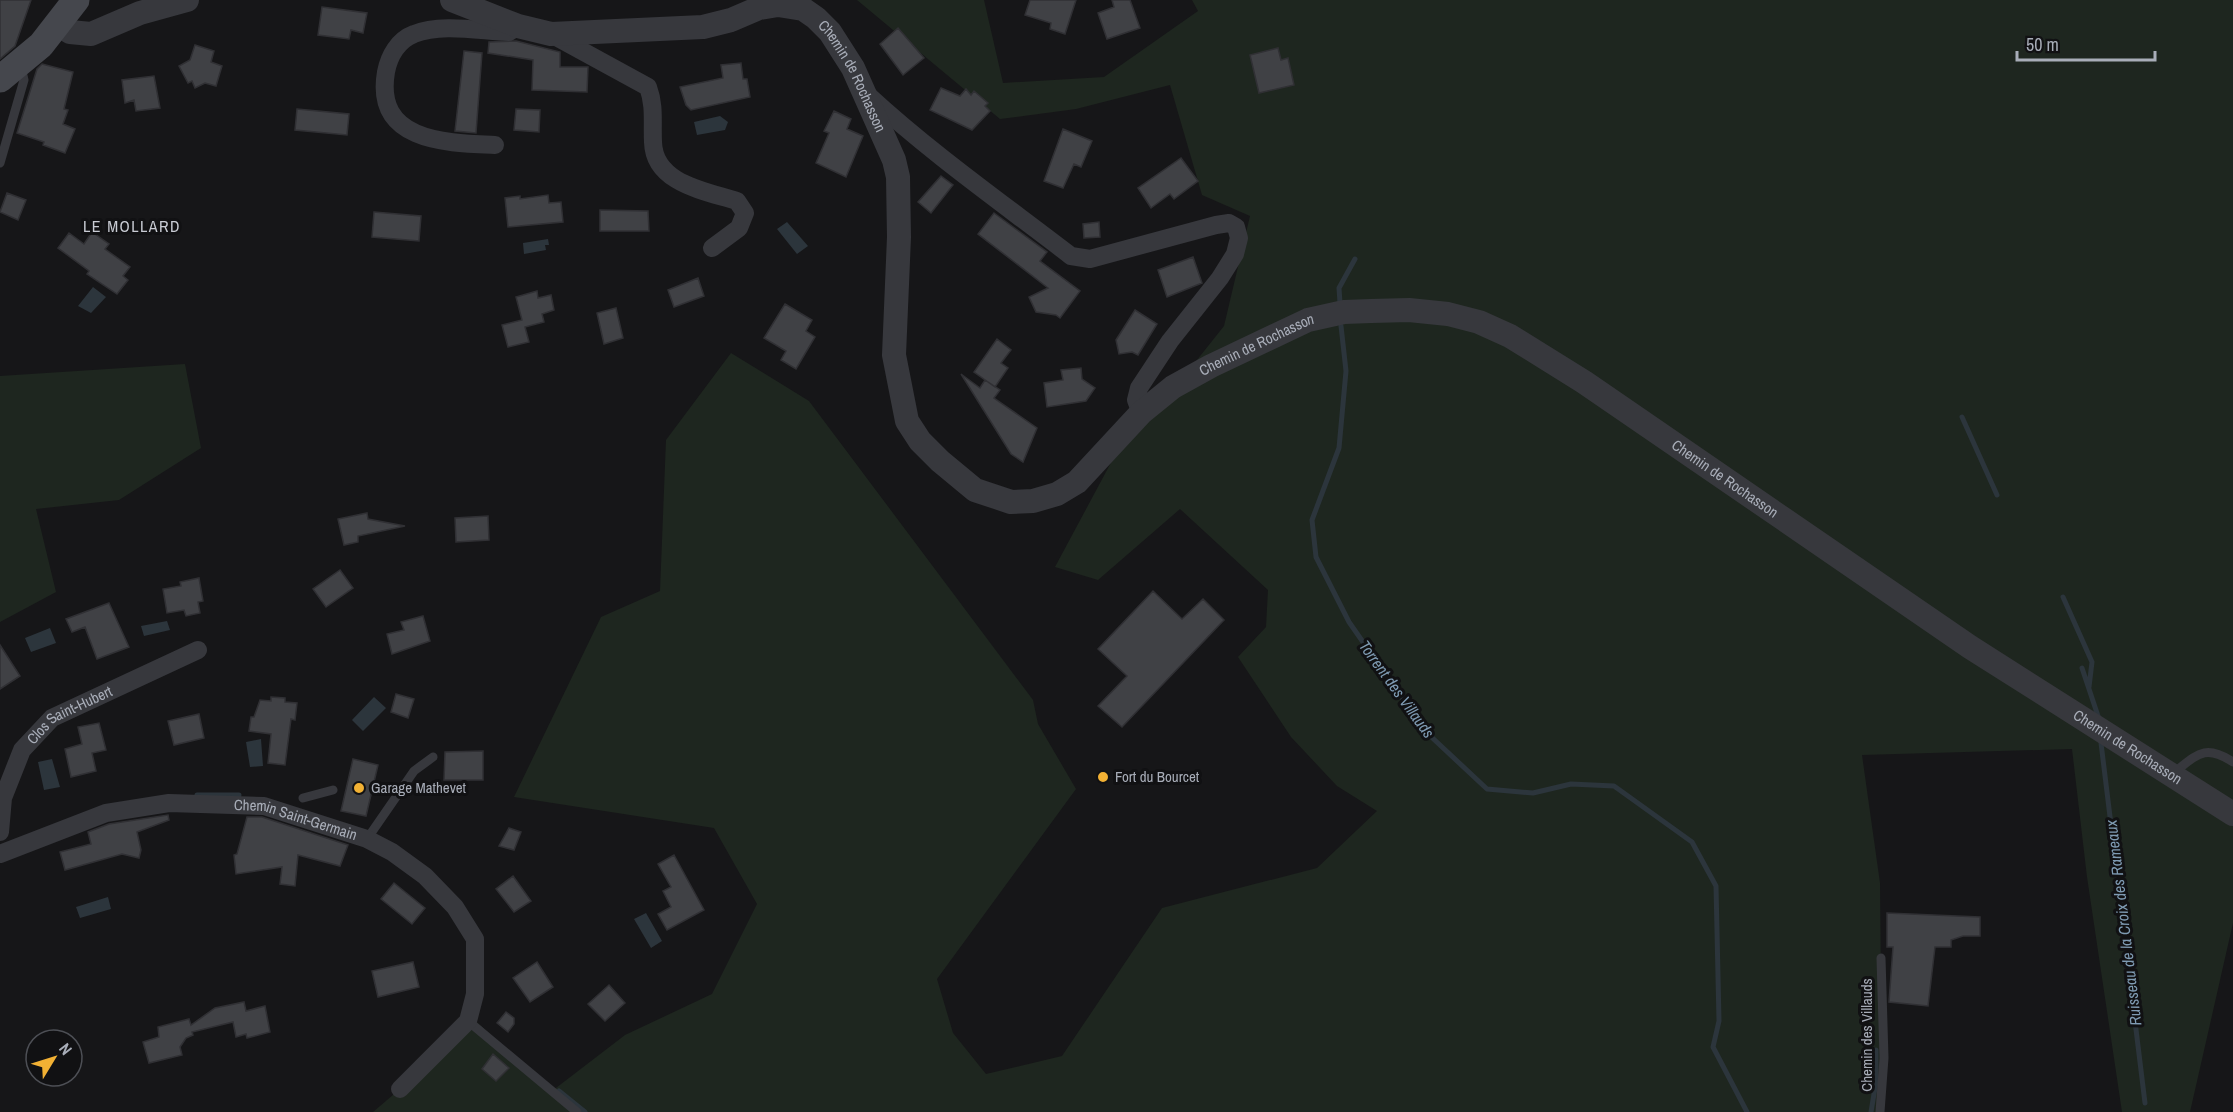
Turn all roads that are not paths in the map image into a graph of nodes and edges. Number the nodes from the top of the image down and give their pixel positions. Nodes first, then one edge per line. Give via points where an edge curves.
1 (76, 0) edge
2 (187, 0) edge
3 (452, 0) edge
4 (59, 24) junction
5 (518, 26) junction
6 (551, 34) junction
7 (10, 72) edge
8 (862, 90) junction
9 (495, 145) dead end
10 (0, 163) edge
11 (712, 248) dead end
12 (1141, 413) junction
13 (198, 650) dead end
14 (433, 757) dead end
15 (2233, 762) edge
16 (2172, 774) junction
17 (333, 790) dead end
18 (303, 798) dead end
19 (2233, 814) edge
20 (0, 832) edge
21 (367, 839) junction
22 (0, 854) edge
23 (1881, 958) dead end
24 (468, 1021) junction
25 (400, 1089) dead end
26 (576, 1112) edge
27 (1880, 1112) edge

1 - 4 main road
2 - 4 street via 140,13 91,34 70,32
3 - 5 street, Chemin de Rochasson
4 - 7 main road
5 - 6 street, Chemin de Rochasson
5 - 9 street, Chemin de Rochasson via 509,32 429,29 416,33 404,38 387,68 384,99 401,123 423,138 438,142
6 - 8 street, Chemin de Rochasson via 703,27 767,6 788,6 803,9 830,32
6 - 11 street, Chemin de Rochasson via 648,87 653,102 653,149 661,166 676,181 742,206 745,213 739,228
7 - 10 lane via 24,80
8 - 12 street, Chemin de Rochasson via 898,177 894,355 907,421 920,441 975,490 1004,500 1033,501 1057,494 1077,482
8 - 12 street via 930,150 1071,256 1090,259 1216,225 1228,223 1236,227 1239,238 1235,254 1139,388 1136,400
12 - 16 street, Chemin de Rochasson via 1173,387 1210,366 1308,320 1344,312 1409,310 1479,322 1510,336 1584,382 2014,676
13 - 20 street, Clos Saint-Hubert via 52,717 22,750 3,798
14 - 21 lane via 414,771
15 - 16 lane via 2218,752 2202,752
16 - 19 street, Chemin de Rochasson
17 - 18 lane
21 - 22 street, Chemin Saint-Germain via 264,806 169,802 106,813
21 - 24 street, Chemin Saint-Germain via 425,876 455,907 475,939 475,994
23 - 27 lane, Chemin des Villauds via 1884,1058
24 - 25 street
24 - 26 lane

